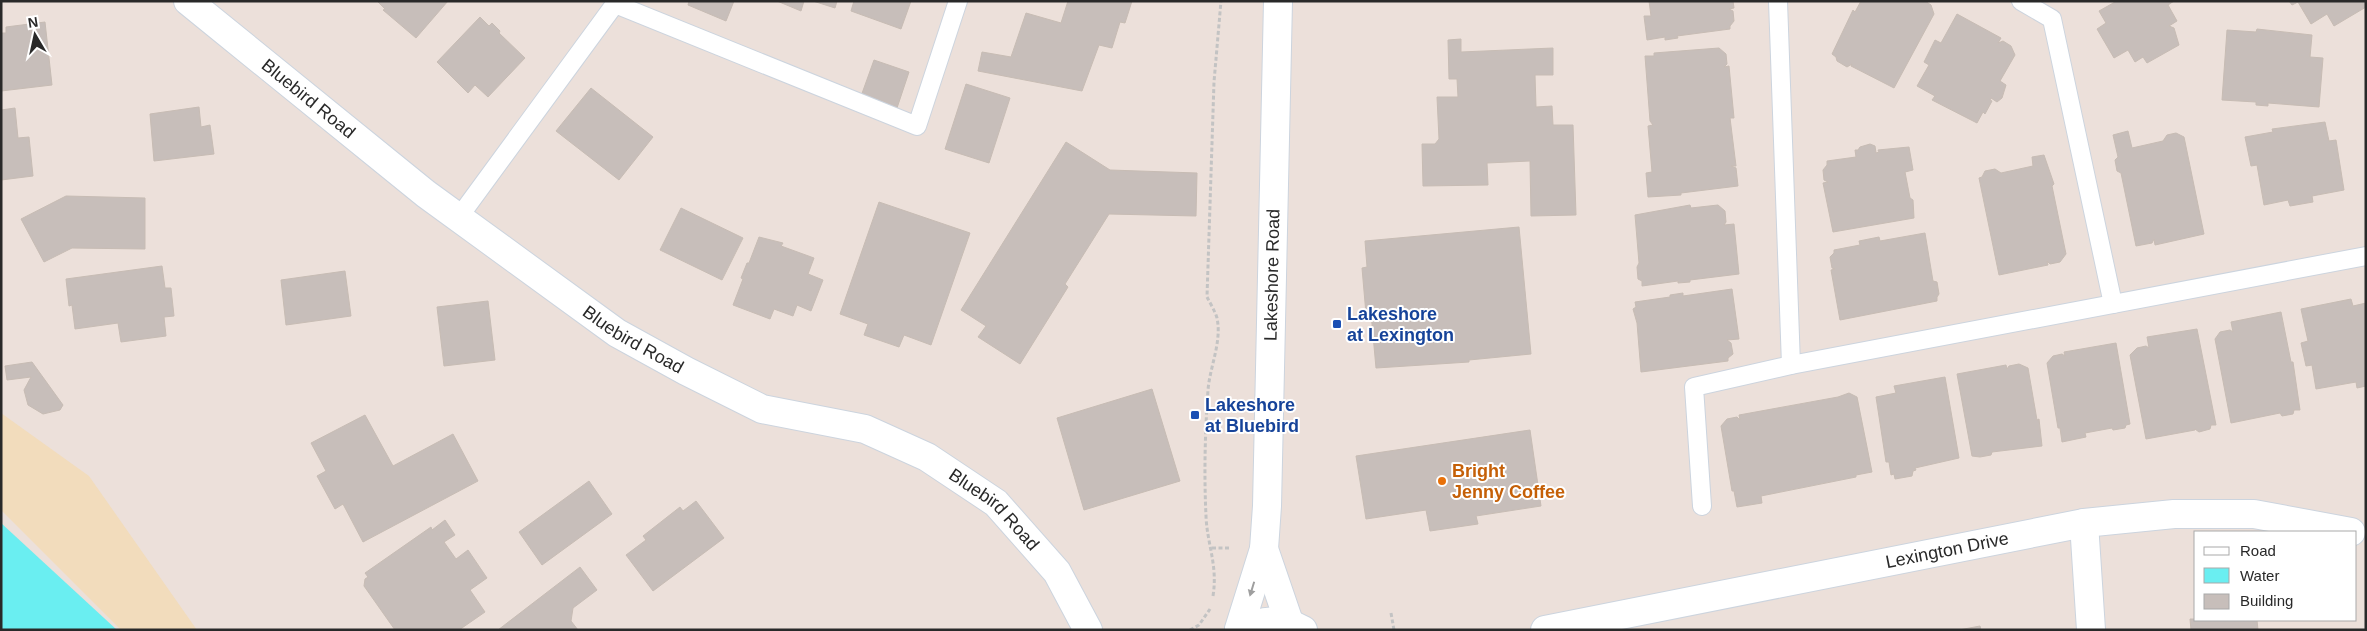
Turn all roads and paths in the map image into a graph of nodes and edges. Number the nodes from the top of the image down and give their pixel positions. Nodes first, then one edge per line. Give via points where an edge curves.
1 (188, 1) edge
2 (958, 1) edge
3 (1221, 1) edge
4 (1278, 1) edge
5 (1778, 1) edge
6 (2021, 1) edge
7 (459, 218) junction
8 (2366, 256) edge
9 (2113, 304) junction
10 (1791, 365) junction
11 (1702, 506) dead end
12 (2084, 523) junction
13 (2346, 531) edge
14 (1264, 549) junction
15 (1391, 613) dead end
16 (1296, 626) edge
17 (1592, 626) edge
18 (1088, 630) edge
19 (1190, 630) edge
20 (1239, 630) edge
21 (1394, 630) edge
22 (1545, 630) edge
23 (2091, 630) edge

1 - 7 street, Bluebird Road
2 - 7 lane via 917,126 615,4
3 - 19 path via 1214,82 1206,297 1217,318 1206,431 1206,518 1215,582 1212,605 1199,624
4 - 14 street, Lakeshore Road
5 - 10 lane
6 - 9 lane via 2052,19
7 - 18 street, Bluebird Road via 617,332 686,371 762,409 864,429 927,456 996,503 1057,572
8 - 9 lane
9 - 10 lane
10 - 11 lane via 1694,387
12 - 13 street, Lexington Drive via 2174,514 2254,514
12 - 17 street, Lexington Drive
12 - 23 street
14 - 16 street, Lakeshore Road
14 -> 20 street, Lakeshore Road
15 - 21 path
16 - 20 street via 1264,621
17 - 22 street, Lexington Drive

